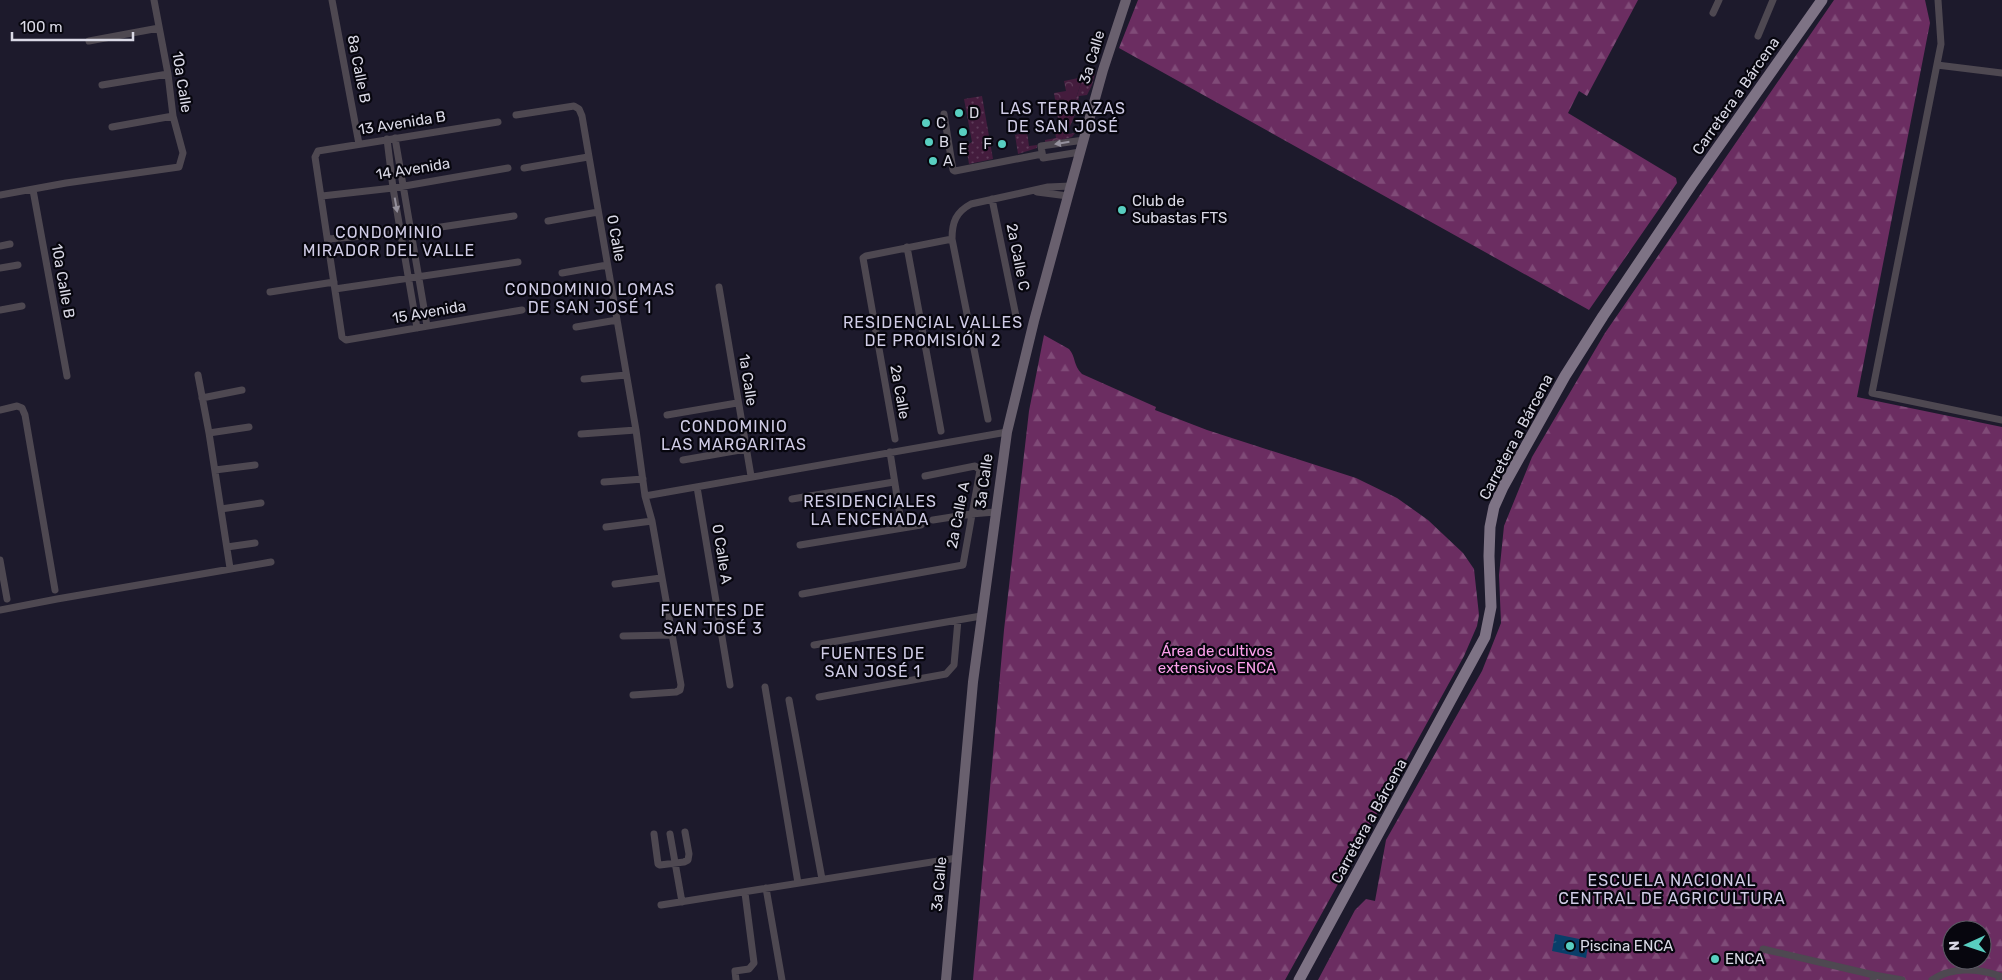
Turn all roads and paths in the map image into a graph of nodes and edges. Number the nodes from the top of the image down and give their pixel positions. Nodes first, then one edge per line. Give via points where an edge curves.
1 (154, 0) edge
2 (332, 0) edge
3 (1126, 0) edge
4 (1719, 0) edge
5 (1774, 0) edge
6 (1822, 0) edge
7 (1938, 0) edge
8 (1713, 13) dead end
9 (159, 28) junction
10 (1758, 36) dead end
11 (89, 41) dead end
12 (1937, 65) junction
13 (2002, 72) edge
14 (168, 74) junction
15 (102, 84) dead end
16 (944, 114) dead end
17 (516, 115) dead end
18 (173, 116) junction
19 (498, 122) dead end
20 (112, 127) dead end
21 (395, 138) junction
22 (387, 139) junction
23 (1084, 140) junction
24 (359, 144) junction
25 (1080, 152) junction
26 (588, 156) junction
27 (1043, 156) junction
28 (508, 168) dead end
29 (524, 168) dead end
30 (403, 184) junction
31 (393, 188) junction
32 (33, 190) junction
33 (1070, 191) junction
34 (0, 195) edge
35 (322, 196) junction
36 (992, 199) junction
37 (598, 212) junction
38 (514, 216) dead end
39 (548, 221) dead end
40 (411, 231) junction
41 (401, 233) junction
42 (328, 239) junction
43 (952, 239) junction
44 (10, 244) dead end
45 (0, 246) edge
46 (907, 247) junction
47 (518, 262) dead end
48 (18, 265) dead end
49 (607, 265) junction
50 (0, 268) edge
51 (562, 273) dead end
52 (418, 277) junction
53 (409, 279) junction
54 (334, 286) junction
55 (719, 287) dead end
56 (270, 292) dead end
57 (22, 306) dead end
58 (0, 310) edge
59 (522, 310) dead end
60 (617, 320) junction
61 (1017, 321) dead end
62 (427, 326) junction
63 (576, 327) dead end
64 (417, 328) junction
65 (198, 375) dead end
66 (626, 375) junction
67 (67, 376) dead end
68 (584, 379) dead end
69 (242, 390) dead end
70 (202, 398) junction
71 (737, 403) junction
72 (0, 410) edge
73 (667, 415) dead end
74 (988, 419) dead end
75 (2002, 420) edge
76 (250, 427) dead end
77 (636, 430) junction
78 (941, 431) dead end
79 (1007, 432) junction
80 (209, 433) junction
81 (581, 434) dead end
82 (894, 439) dead end
83 (746, 449) junction
84 (890, 452) junction
85 (684, 460) dead end
86 (255, 465) dead end
87 (215, 470) junction
88 (751, 476) junction
89 (925, 476) dead end
90 (644, 479) junction
91 (604, 482) dead end
92 (894, 482) junction
93 (697, 487) junction
94 (645, 496) junction
95 (792, 499) dead end
96 (260, 503) dead end
97 (221, 509) junction
98 (994, 512) junction
99 (971, 514) junction
100 (933, 520) dead end
101 (652, 521) junction
102 (922, 525) dead end
103 (606, 527) dead end
104 (902, 528) junction
105 (255, 543) dead end
106 (800, 545) dead end
107 (227, 547) junction
108 (0, 560) edge
109 (271, 562) dead end
110 (230, 568) junction
111 (661, 578) junction
112 (615, 584) dead end
113 (55, 590) dead end
114 (802, 594) dead end
115 (7, 599) dead end
116 (0, 610) edge
117 (981, 616) junction
118 (958, 620) junction
119 (672, 635) junction
120 (623, 636) dead end
121 (814, 645) dead end
122 (730, 684) dead end
123 (765, 687) dead end
124 (633, 695) dead end
125 (819, 697) dead end
126 (789, 700) dead end
127 (685, 832) dead end
128 (654, 834) dead end
129 (670, 834) dead end
130 (957, 858) junction
131 (675, 863) junction
132 (822, 879) junction
133 (798, 883) junction
134 (766, 888) junction
135 (745, 893) junction
136 (682, 902) junction
137 (661, 905) dead end
138 (1763, 949) dead end
139 (1873, 978) edge
140 (736, 980) edge
141 (782, 980) edge
142 (946, 980) edge
143 (1299, 980) edge
144 (1902, 980) edge
145 (1932, 980) edge
146 (1999, 980) edge

1 - 9 street, 10a Calle
2 - 24 street, 8a Calle B
3 - 23 main road, 3a Calle
4 - 8 street
5 - 10 street
6 - 143 main road, Carretera a Bárcena via 1603,316 1565,376 1503,487 1490,527 1491,606 1485,637
7 - 12 street via 1941,44
9 - 11 street
9 - 14 street, 10a Calle
12 - 13 street
12 - 75 street via 1872,393
14 - 15 street
14 - 18 street, 10a Calle
16 - 27 street via 955,171
17 - 26 street, 0 Calle via 574,106 582,116
18 - 20 street
18 - 32 street, 10a Calle via 183,153 179,167
19 - 21 street, 13 Avenida B
21 - 22 street, 13 Avenida B
21 - 30 street
22 - 24 street, 13 Avenida B
22 - 31 street
23 - 25 main road, 3a Calle
23 -> 27 street via 1041,146
24 - 35 street, 13 Avenida B via 318,151 315,157
25 - 27 street
25 - 33 main road, 3a Calle
26 - 29 street
26 - 37 street, 0 Calle
28 - 30 street, 14 Avenida
30 - 31 street, 14 Avenida
30 - 40 street
31 - 35 street, 14 Avenida
31 -> 41 street
32 - 34 street
32 - 67 street, 10a Calle B
33 - 36 street via 1032,191
33 - 79 main road, 3a Calle
35 - 42 street
36 - 43 street via 962,209 956,215
36 - 61 street, 2a Calle C
37 - 39 street
37 - 49 street, 0 Calle
38 - 40 street
40 - 41 street
40 - 52 street
41 - 42 street
41 - 53 street
42 - 54 street
43 - 46 street
43 - 74 street
44 - 45 street
46 - 78 street
46 - 82 street, 2a Calle via 863,258
47 - 52 street
48 - 50 street
49 - 51 street
49 - 60 street, 0 Calle
52 - 53 street
52 - 62 street
53 - 54 street
53 - 64 street
54 - 56 street
54 - 64 street, 15 Avenida via 342,337 346,340
55 - 71 street, 1a Calle
57 - 58 street
59 - 62 street, 15 Avenida
60 - 63 street
60 - 66 street, 0 Calle
62 - 64 street, 15 Avenida
65 - 70 street
66 - 68 street
66 - 77 street, 0 Calle
69 - 70 street
70 - 80 street
71 - 73 street
71 - 83 street, 1a Calle
72 - 113 street via 17,406 25,415
76 - 80 street
77 - 81 street
77 - 90 street, 0 Calle
79 - 84 street
79 - 98 main road, 3a Calle
80 - 87 street
83 - 85 street
83 - 88 street, 1a Calle
84 - 88 street
84 - 92 street
86 - 87 street
87 - 97 street
88 - 93 street
89 - 99 street, 2a Calle A via 975,466 980,470
90 - 91 street
90 - 94 street, 0 Calle
92 - 95 street
92 - 104 street
93 - 94 street
93 - 122 street, 0 Calle A
94 - 101 street, 0 Calle
96 - 97 street
97 - 107 street
98 - 99 street
98 - 117 main road, 3a Calle
99 - 100 street
99 - 114 street, 2a Calle A via 962,565
101 - 103 street
101 - 111 street, 0 Calle
102 - 104 street
104 - 106 street
105 - 107 street
107 - 110 street
108 - 115 street
109 - 110 street
110 - 116 street
111 - 112 street
111 - 119 street, 0 Calle
117 - 118 street
117 - 130 main road, 3a Calle
118 - 121 street
118 - 125 street via 954,665 946,674
119 - 120 street
119 - 124 street, 0 Calle via 680,690
123 - 133 street
126 - 132 street
127 - 131 street via 688,860
128 - 131 street via 658,864
129 - 131 street
130 - 132 street
130 - 142 main road, 3a Calle
131 - 136 street
132 - 133 street
133 - 134 street
134 - 135 street
134 - 141 street
135 - 136 street
135 - 140 street via 754,963 735,971
136 - 137 street
138 - 139 street
139 - 144 street
145 - 146 street via 1952,970 1967,970 1997,975

